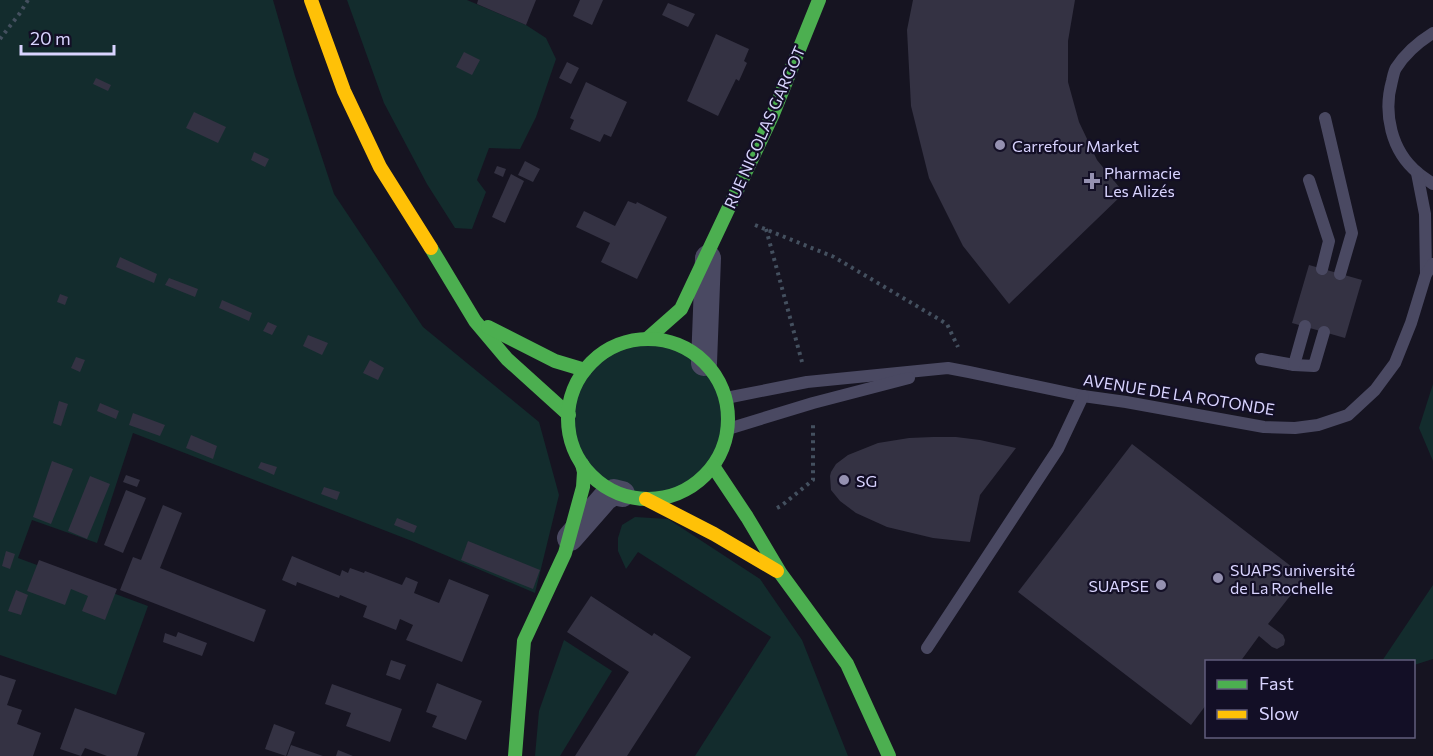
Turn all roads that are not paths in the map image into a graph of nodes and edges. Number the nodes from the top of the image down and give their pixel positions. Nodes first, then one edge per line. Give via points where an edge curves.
1 (311, 0) edge
2 (819, 0) edge
3 (1433, 33) edge
4 (1325, 118) dead end
5 (1417, 173) junction
6 (1309, 180) dead end
7 (1433, 184) edge
8 (708, 254) junction
9 (1322, 269) dead end
10 (1430, 269) edge
11 (1340, 274) dead end
12 (475, 321) junction
13 (1305, 326) dead end
14 (1324, 332) dead end
15 (647, 339) junction
16 (1261, 359) dead end
17 (704, 363) junction
18 (1294, 365) junction
19 (948, 369) junction
20 (585, 370) junction
21 (1083, 396) junction
22 (726, 398) junction
23 (568, 416) junction
24 (728, 429) junction
25 (582, 464) junction
26 (713, 465) junction
27 (634, 497) junction
28 (568, 540) junction
29 (781, 574) junction
30 (927, 648) dead end
31 (515, 756) edge
32 (889, 756) edge

1 - 12 main road via 344,91 380,167
2 - 8 main road, RUE NICOLAS GARGOT via 773,114
3 - 5 lane via 1420,41 1396,69 1390,89 1391,132 1401,154
4 - 11 lane via 1352,233
5 - 7 lane
5 - 10 lane, AVENUE DE LA ROTONDE
6 - 9 lane via 1329,241
8 - 15 main road, RUE NICOLAS GARGOT via 681,309
8 - 17 street, RUE NICOLAS GARGOT
10 - 21 lane, AVENUE DE LA ROTONDE via 1395,363 1375,390 1348,415 1318,425 1264,427
12 - 20 main road via 555,361
12 - 23 main road via 507,359
13 - 18 lane
14 - 18 lane via 1314,366
15 - 17 main road via 678,344
15 - 20 main road via 612,347
16 - 18 lane
17 - 22 main road
19 - 21 lane, AVENUE DE LA ROTONDE
19 - 22 lane, AVENUE DE LA ROTONDE via 807,382
19 - 24 lane, AVENUE DE LA ROTONDE
20 - 23 main road via 576,384
21 - 30 lane via 1058,449
22 - 24 main road
23 - 25 main road via 572,441
24 - 26 main road
25 - 27 main road via 610,489
25 - 28 main road via 583,487
26 - 27 main road via 695,484 672,495
26 - 29 main road
27 - 28 street via 614,492
27 - 29 main road via 714,534
28 - 31 main road via 524,641
29 - 32 main road via 847,664

